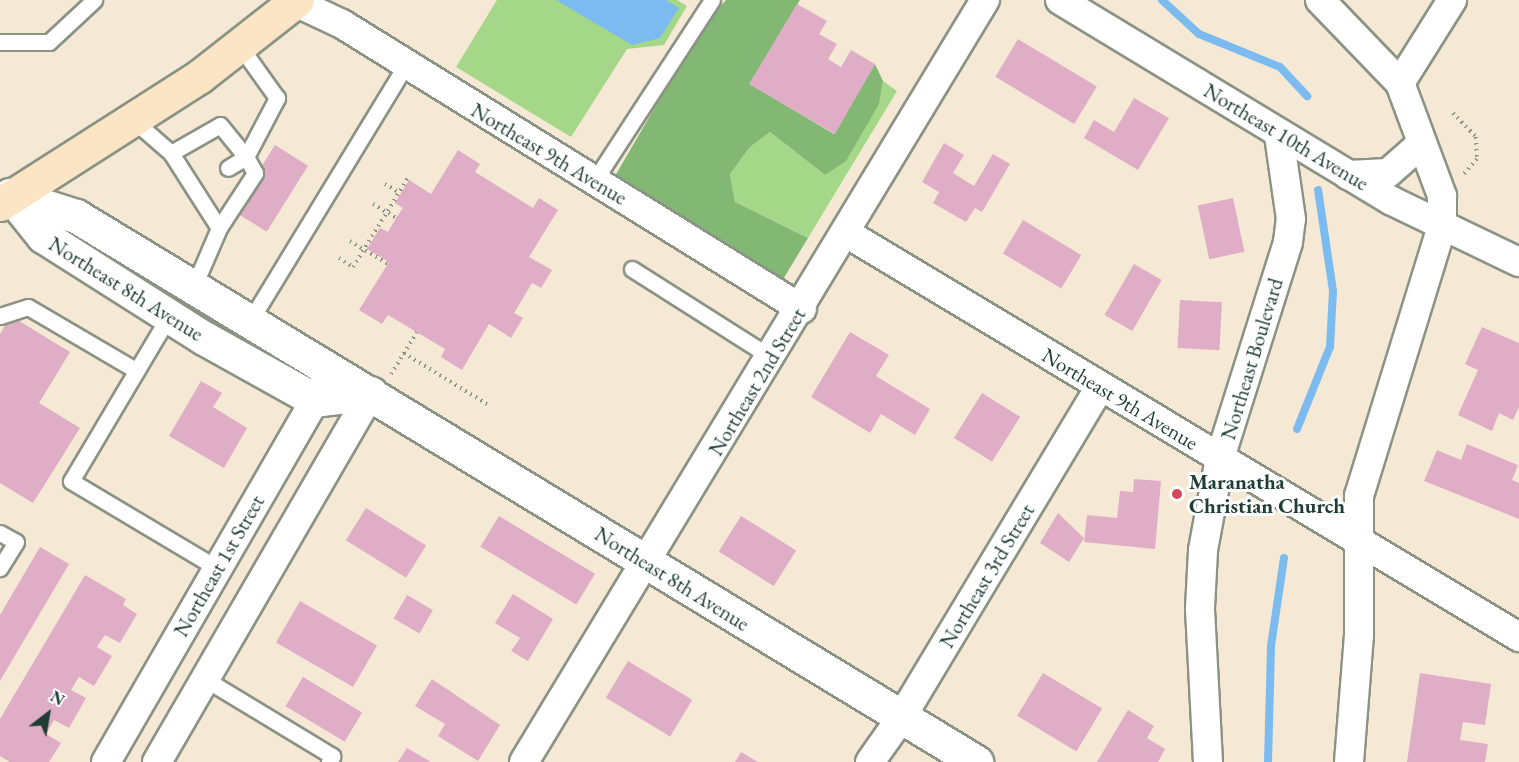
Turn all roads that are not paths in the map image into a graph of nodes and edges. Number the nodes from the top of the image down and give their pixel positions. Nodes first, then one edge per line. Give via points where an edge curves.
1 (94, 0) edge
2 (712, 0) edge
3 (986, 0) edge
4 (1060, 0) edge
5 (1320, 0) edge
6 (1452, 0) edge
7 (294, 1) edge
8 (0, 42) edge
9 (239, 45) junction
10 (406, 64) junction
11 (1400, 83) junction
12 (132, 119) junction
13 (1279, 136) junction
14 (1421, 144) junction
15 (171, 153) junction
16 (246, 157) junction
17 (228, 168) dead end
18 (1348, 175) junction
19 (594, 181) junction
20 (3, 196) edge
21 (1442, 226) junction
22 (219, 228) junction
23 (846, 233) junction
24 (1519, 262) edge
25 (632, 269) dead end
26 (194, 286) junction
27 (802, 309) junction
28 (0, 316) edge
29 (169, 316) junction
30 (250, 321) junction
31 (772, 358) junction
32 (332, 370) junction
33 (136, 371) junction
34 (379, 386) junction
35 (1100, 387) junction
36 (315, 400) junction
37 (1220, 458) junction
38 (0, 533) edge
39 (1360, 540) junction
40 (647, 564) junction
41 (0, 568) edge
42 (217, 568) junction
43 (1519, 637) edge
44 (175, 642) junction
45 (209, 672) junction
46 (902, 718) junction
47 (106, 762) edge
48 (157, 762) edge
49 (329, 762) edge
50 (524, 762) edge
51 (870, 762) edge
52 (976, 762) edge
53 (1208, 762) edge
54 (1349, 762) edge

1 - 8 lane via 49,42
2 - 19 lane
3 - 23 street, Northeast 2nd Street
4 - 13 street, Northeast 10th Avenue
5 - 11 street
6 - 11 street
7 - 9 main road
7 - 10 street, Northeast 9th Avenue via 342,24
9 - 12 main road
9 - 16 lane via 277,98
10 - 19 street, Northeast 9th Avenue
10 - 30 lane
11 - 14 street
12 - 15 lane
12 - 20 main road
13 - 18 street, Northeast 10th Avenue
13 - 37 street, Northeast Boulevard via 1291,219 1288,242
14 - 18 street via 1388,173
14 - 21 street via 1441,193
15 - 16 lane via 220,125
15 - 22 lane via 199,186
16 - 17 lane
16 - 22 lane via 255,173
18 - 21 street, Northeast 10th Avenue
19 - 27 street, Northeast 9th Avenue
20 - 26 street, Northeast 8th Avenue via 76,216
20 - 29 street, Northeast 8th Avenue via 43,236
21 - 24 street, Northeast 10th Avenue via 1488,242
21 - 39 street via 1359,496
22 - 26 lane
23 - 27 street, Northeast 2nd Street
23 - 35 street, Northeast 9th Avenue
25 - 31 lane
26 - 30 street, Northeast 8th Avenue
27 - 31 street, Northeast 2nd Street
28 - 33 lane via 28,307
29 - 33 lane
29 - 36 street, Northeast 8th Avenue
30 - 32 street, Northeast 8th Avenue
31 - 40 street, Northeast 2nd Street
32 - 34 street, Northeast 8th Avenue
32 - 36 street, Northeast 1st Street
33 - 42 lane via 71,481
34 - 36 street
34 - 40 street, Northeast 8th Avenue
34 - 45 street, Northeast 1st Street
35 - 37 street, Northeast 9th Avenue
35 - 46 street, Northeast 3rd Street
36 - 42 street, Northeast 1st Street
37 - 39 street, Northeast 9th Avenue
37 - 53 street, Northeast Boulevard via 1203,550 1200,608
38 - 41 lane via 16,542
39 - 43 street, Northeast 9th Avenue
39 - 54 street
40 - 46 street, Northeast 8th Avenue
40 - 50 street, Northeast 2nd Street
42 - 44 street, Northeast 1st Street
44 - 45 street
44 - 47 street, Northeast 1st Street
45 - 48 street, Northeast 1st Street
45 - 49 lane via 332,756
46 - 51 street, Northeast 3rd Street
46 - 52 street, Northeast 8th Avenue

